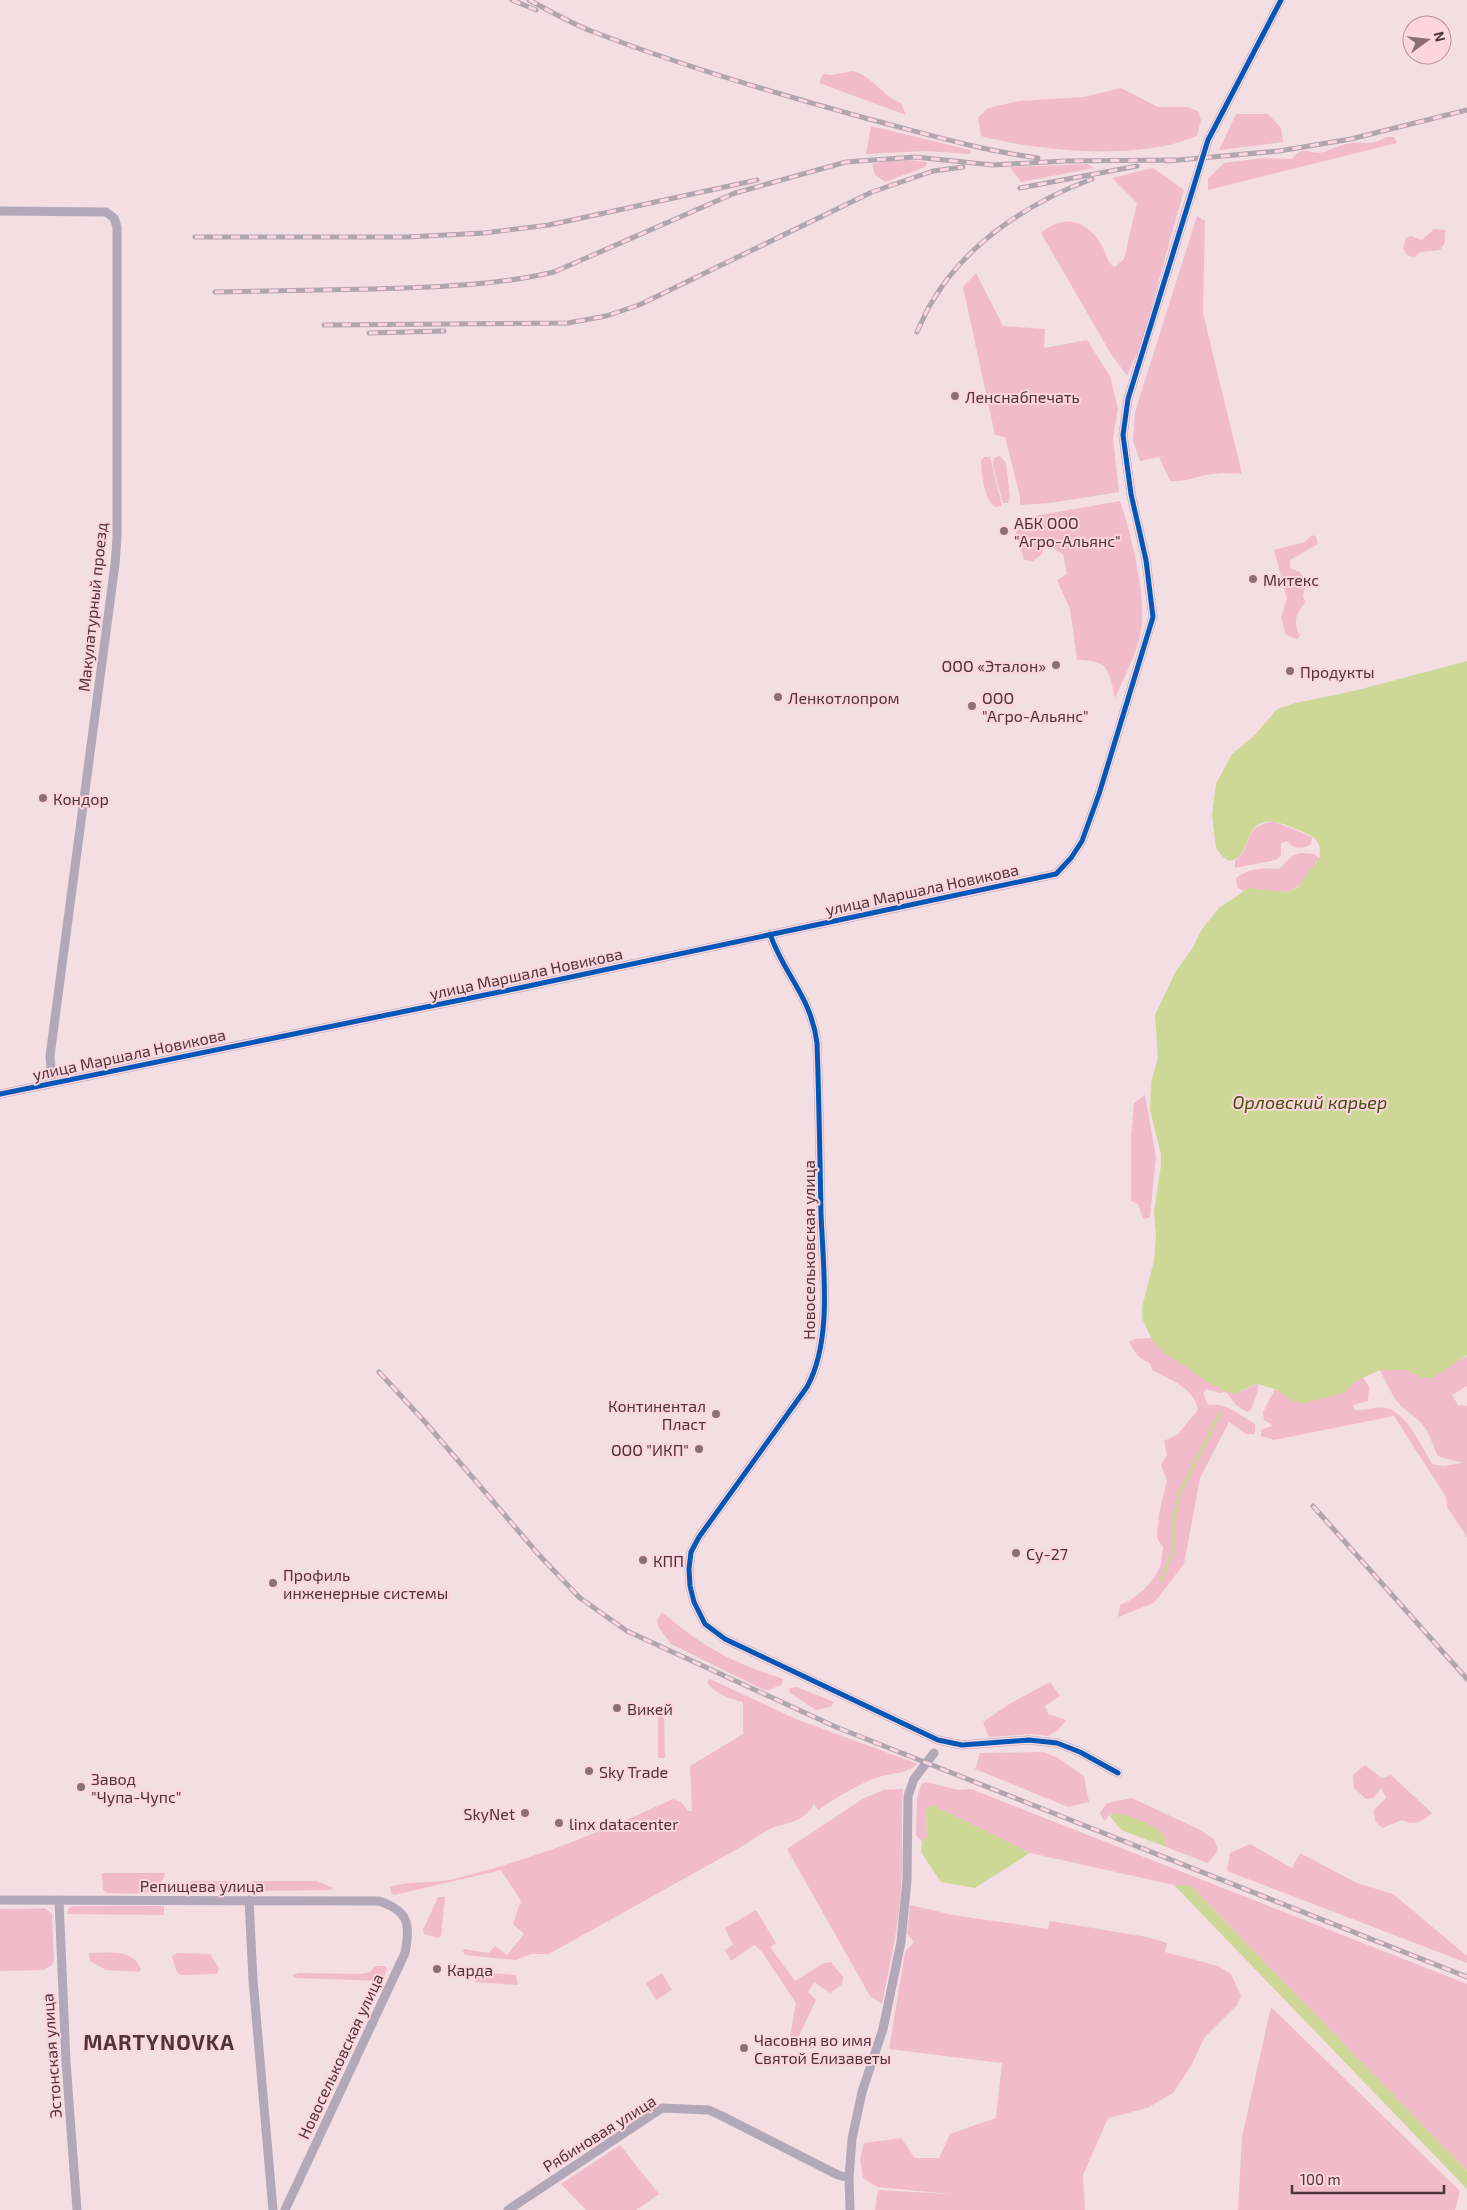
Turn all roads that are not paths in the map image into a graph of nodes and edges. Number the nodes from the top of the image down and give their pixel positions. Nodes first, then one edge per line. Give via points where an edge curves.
1 (1282, 0) edge
2 (0, 211) edge
3 (770, 934) junction
4 (52, 1083) junction
5 (0, 1094) edge
6 (934, 1753) dead end
7 (1118, 1773) dead end
8 (0, 1900) edge
9 (59, 1900) junction
10 (249, 1900) junction
11 (401, 1913) joint
12 (849, 2178) junction
13 (77, 2210) edge
14 (273, 2210) edge
15 (285, 2210) edge
16 (508, 2210) edge
17 (850, 2210) edge

1 - 3 street, улица Маршала Новикова via 1208,140 1128,399 1123,435 1153,617 1082,841 1056,874
2 - 4 street, Макулатурный проезд via 106,212 114,218 117,227 117,538 50,1056
3 - 4 street, улица Маршала Новикова
3 - 7 street, Новосельковская улица via 806,1001 817,1043 823,1280 821,1347 817,1366 807,1387 691,1552 690,1586 698,1614 705,1624 725,1639 938,1740 962,1745 1029,1740 1057,1743
4 - 5 street, улица Маршала Новикова
6 - 12 street via 914,1779 908,1796 907,1880 901,1942 883,2029 862,2092 852,2139
8 - 9 street, Репищева улица
9 - 10 street, Репищева улица
9 - 13 street, Эстонская улица
10 - 11 street, Репищева улица via 379,1901
10 - 14 street
11 - 15 street, Новосельковская улица via 409,1934 405,1952
12 - 16 street, Рябиновая улица via 715,2112 662,2108
12 - 17 street

